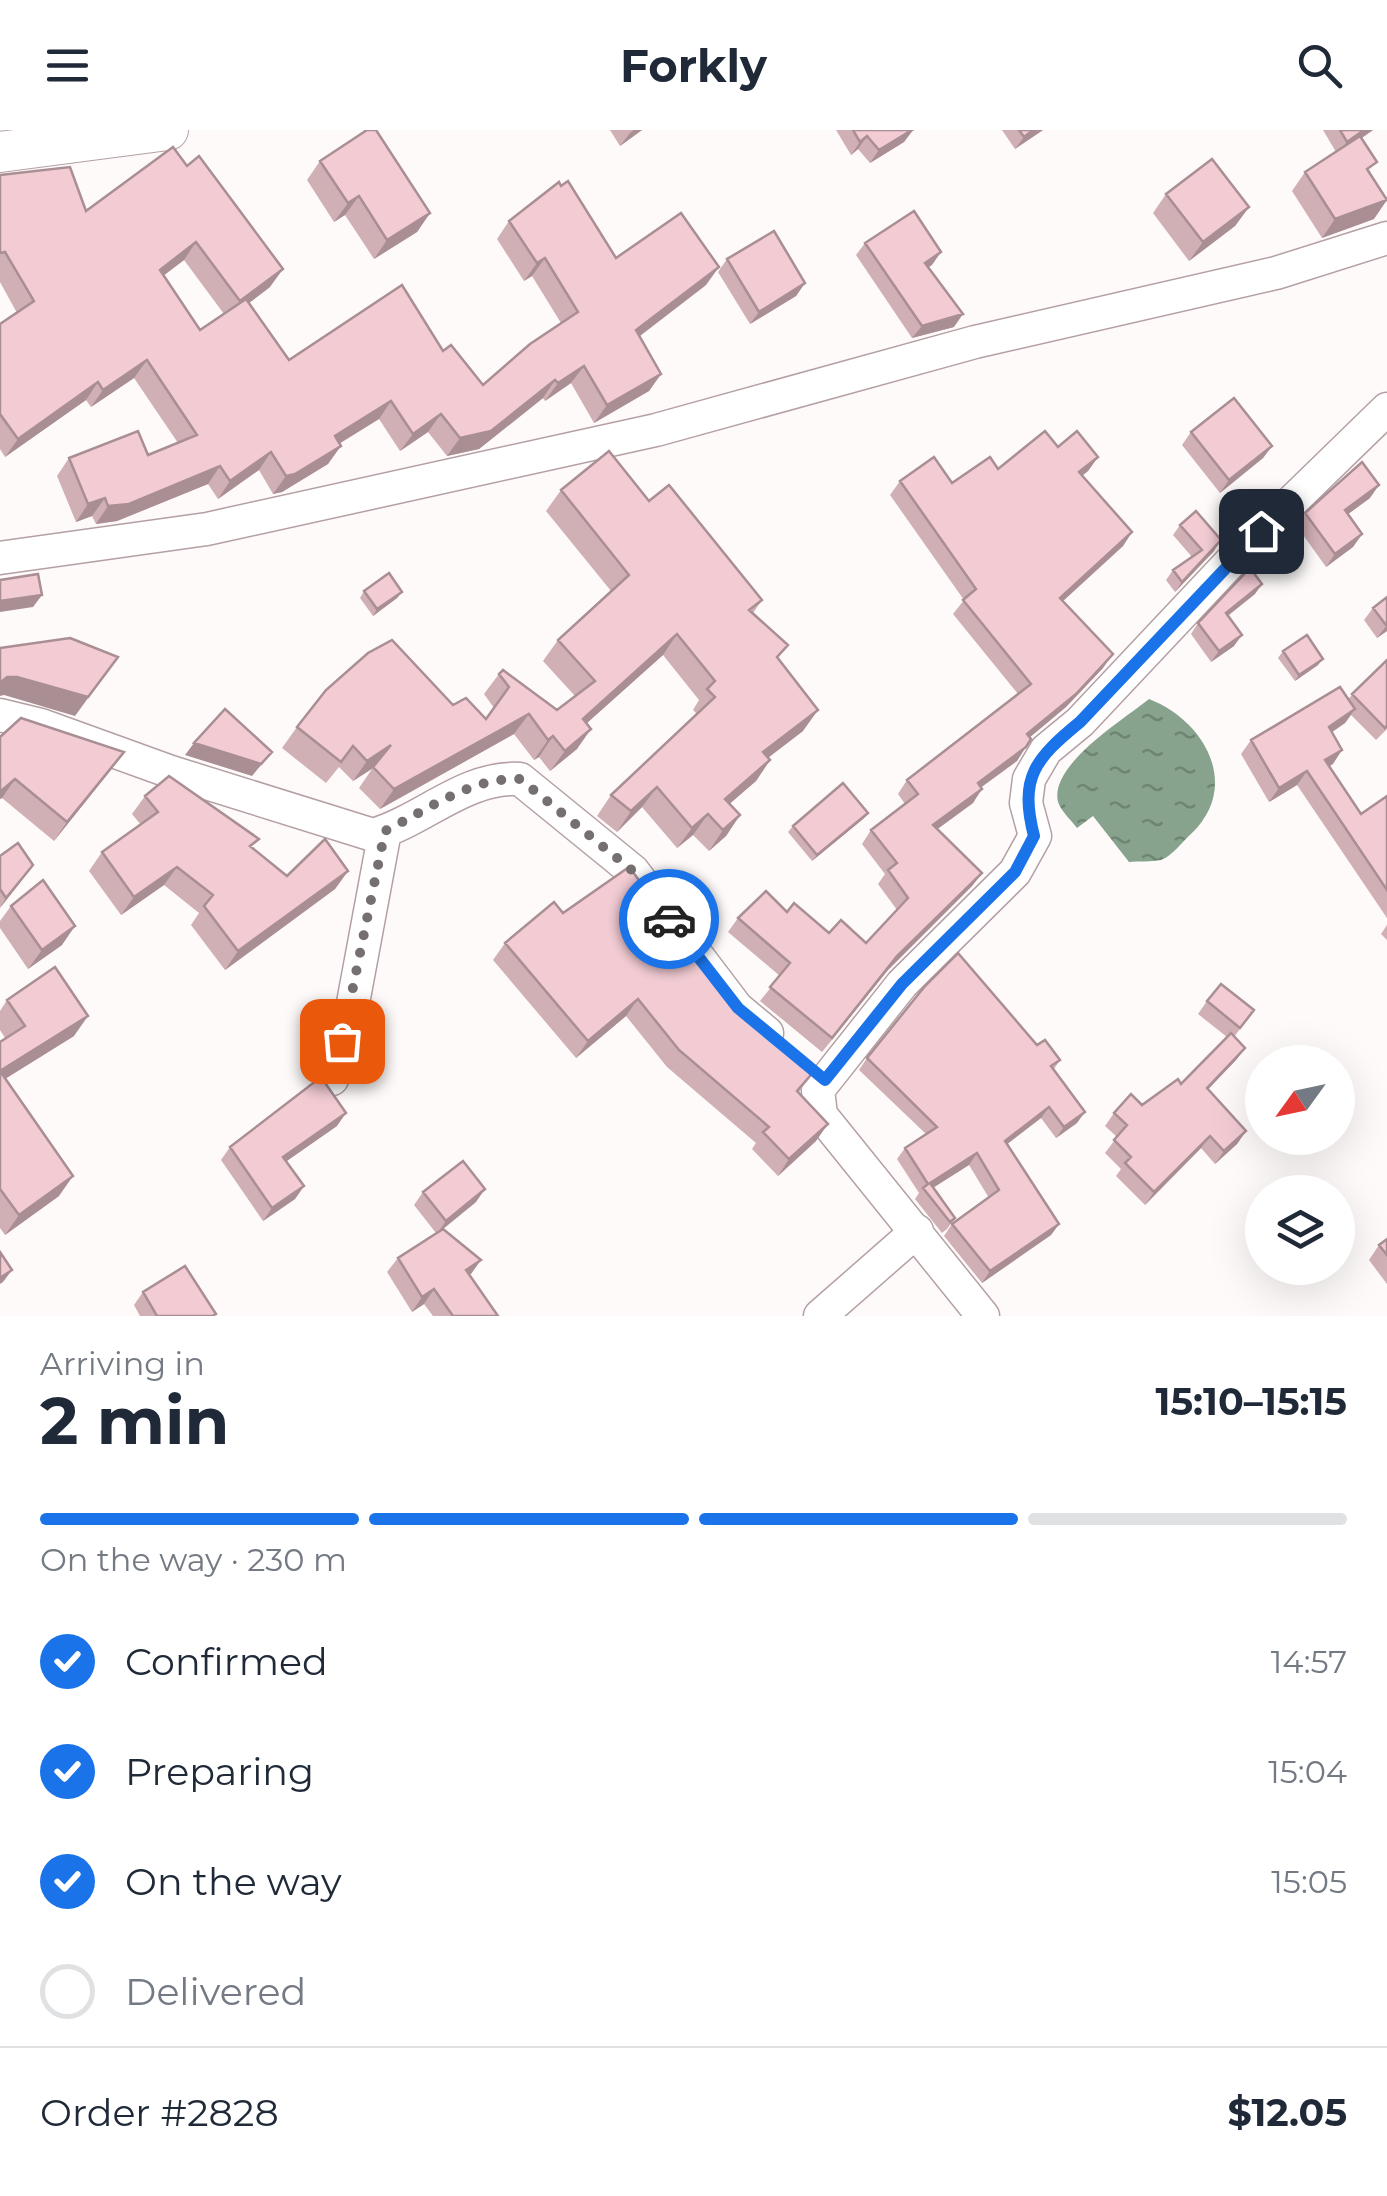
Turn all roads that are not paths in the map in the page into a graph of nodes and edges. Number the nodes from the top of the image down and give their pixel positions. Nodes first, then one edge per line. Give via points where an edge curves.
1 (168, 130) edge
2 (0, 152) edge
3 (1387, 238) edge
4 (1387, 409) edge
5 (0, 558) edge
6 (0, 716) edge
7 (385, 831) junction
8 (804, 1063) junction
9 (332, 1079) dead end
10 (917, 1231) junction
11 (820, 1316) edge
12 (983, 1316) edge

1 - 2 main road
3 - 5 street via 1276,273 975,342 656,430 207,529
4 - 8 street via 1046,750 1030,778 1026,804 1034,836 1015,872 902,984
6 - 7 street via 334,825
7 - 8 street via 470,788 520,779 633,871 738,1008
7 - 9 street
8 - 10 street via 821,1115
10 - 11 street
10 - 12 street

